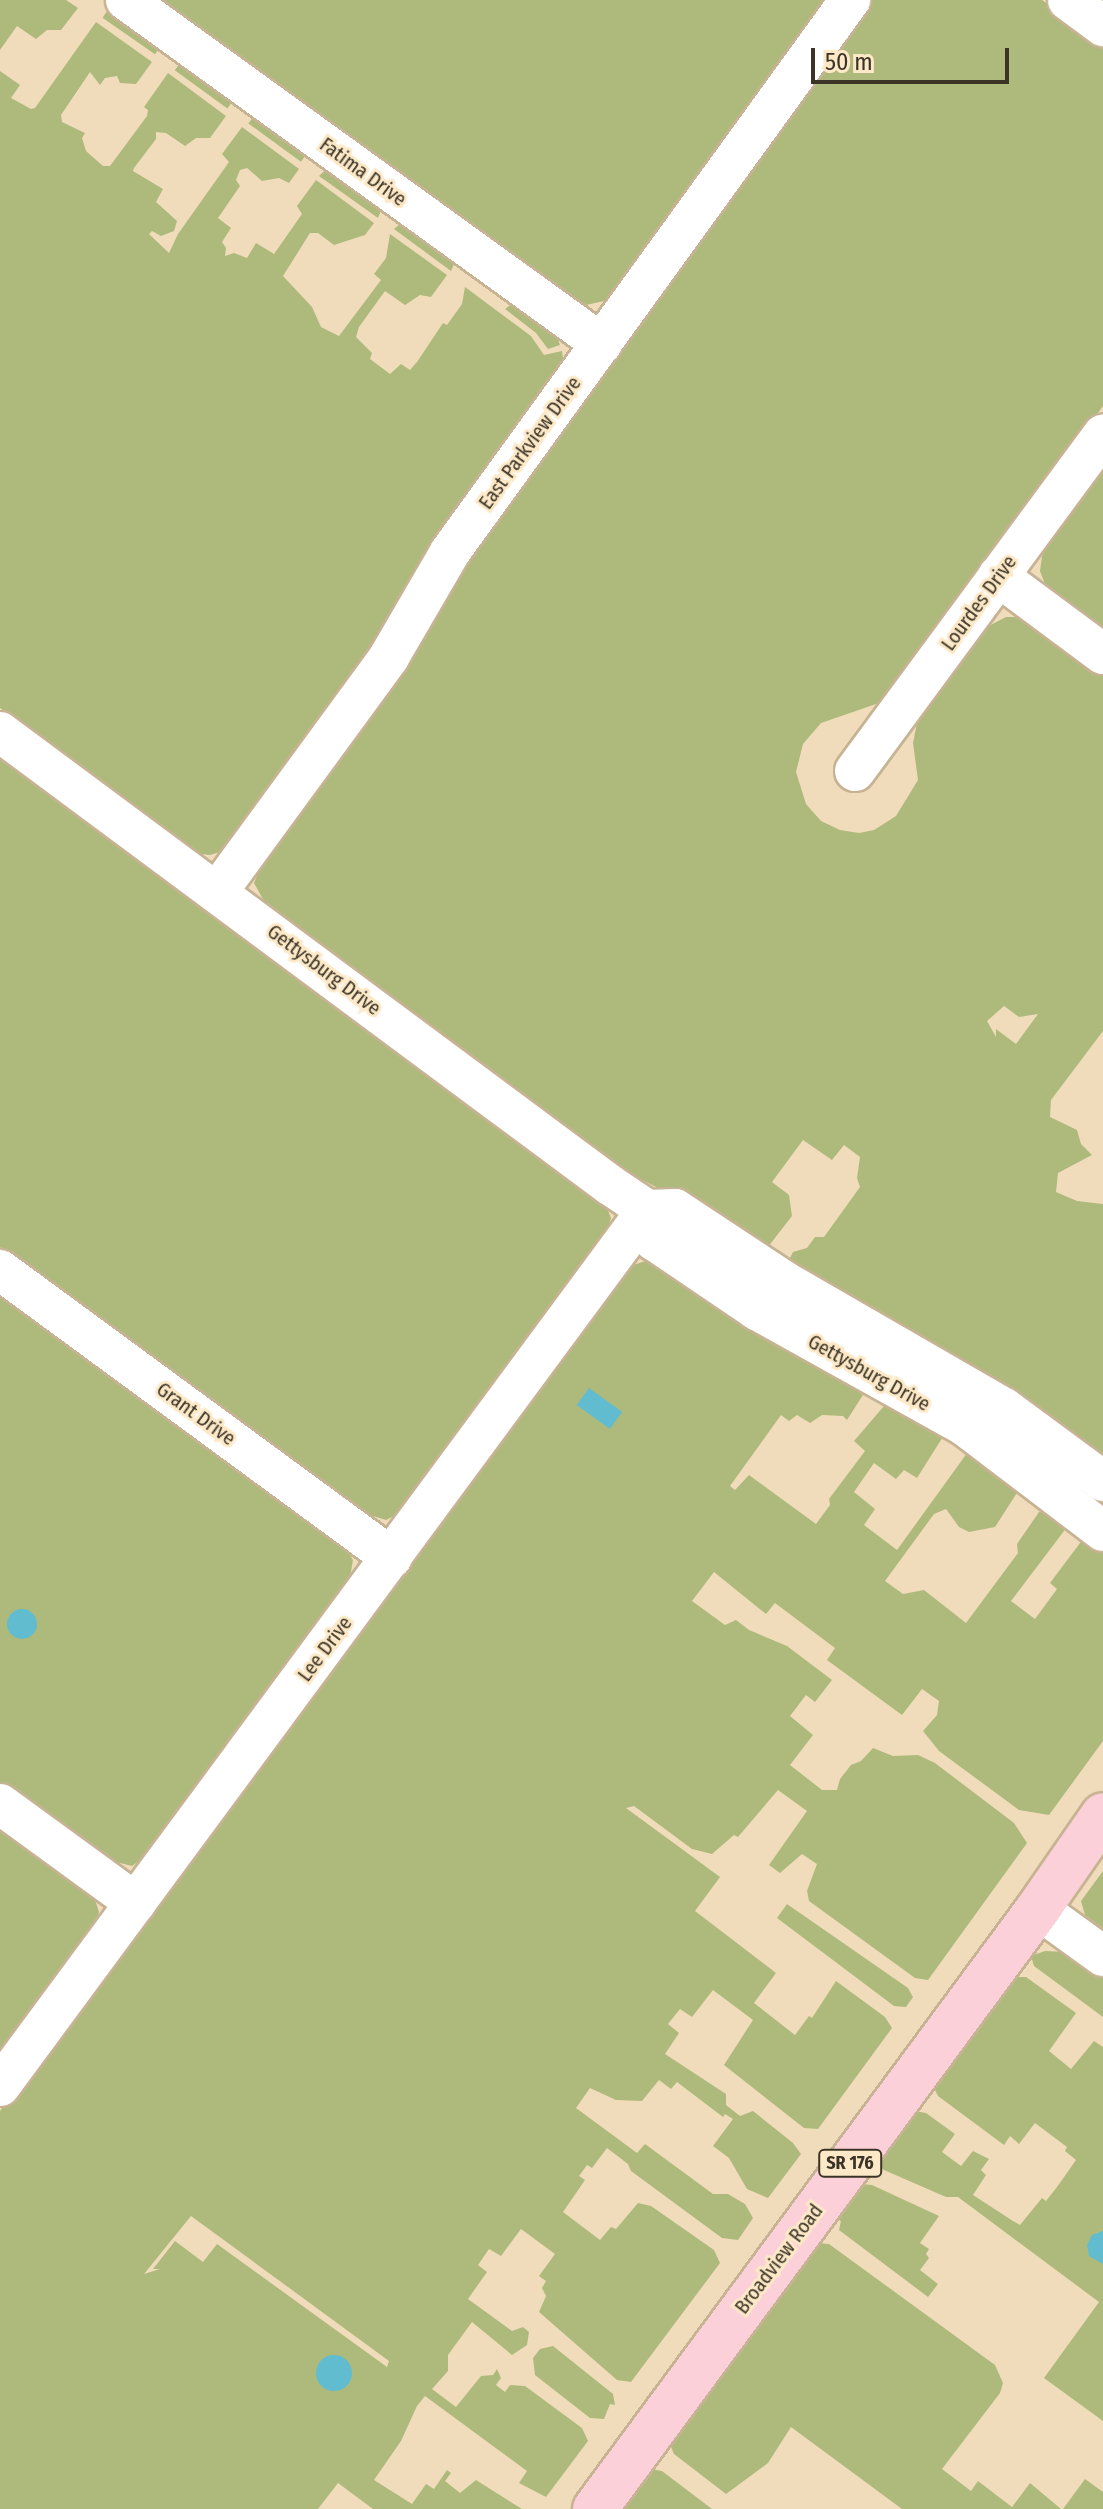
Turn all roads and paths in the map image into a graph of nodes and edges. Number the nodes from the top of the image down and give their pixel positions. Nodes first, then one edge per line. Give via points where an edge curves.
1 (126, 0) edge
2 (850, 0) edge
3 (1068, 0) edge
4 (1103, 26) edge
5 (602, 344) junction
6 (1103, 435) edge
7 (998, 576) junction
8 (1103, 654) edge
9 (0, 732) edge
10 (855, 771) dead end
11 (218, 891) junction
12 (647, 1210) junction
13 (0, 1270) edge
14 (1103, 1481) edge
15 (1103, 1531) edge
16 (392, 1558) junction
17 (0, 1804) edge
18 (1103, 1815) edge
19 (136, 1903) junction
20 (1038, 1909) junction
21 (1103, 1956) edge
22 (0, 2086) edge
23 (595, 2509) edge

1 - 5 street, Fatima Drive
2 - 5 street, East Parkview Drive
3 - 4 street
5 - 11 street, East Parkview Drive via 450,552 389,657
6 - 7 street, Lourdes Drive
7 - 8 street
7 - 10 street, Lourdes Drive
9 - 11 street, Gettysburg Drive
11 - 12 street, Gettysburg Drive
12 - 14 street, Gettysburg Drive via 675,1209 784,1281 1004,1408
12 - 15 street, Gettysburg Drive via 655,1241 757,1310 965,1426
12 - 16 street, Lee Drive
13 - 16 street, Grant Drive
16 - 19 street, Lee Drive
17 - 19 street
18 - 20 main road, Broadview Road / SR 176
19 - 22 street, Lee Drive
20 - 21 street
20 - 23 main road, Broadview Road / SR 176

